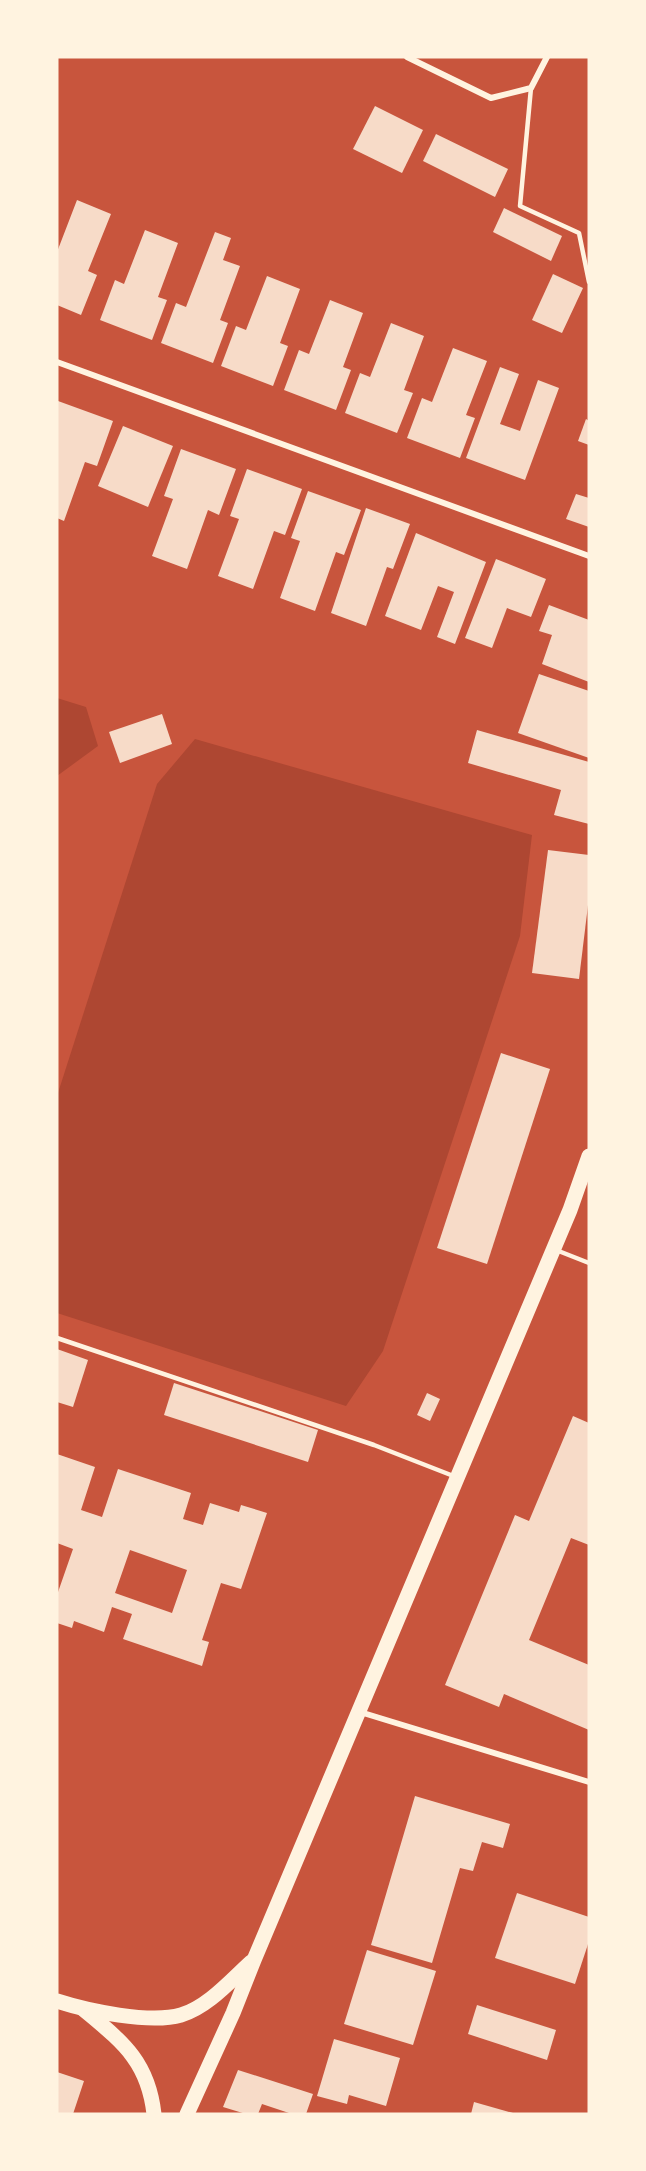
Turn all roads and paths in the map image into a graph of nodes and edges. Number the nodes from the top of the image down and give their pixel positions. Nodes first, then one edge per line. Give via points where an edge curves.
1 (407, 57) edge
2 (547, 57) edge
3 (531, 88) junction
4 (589, 282) edge
5 (57, 362) edge
6 (589, 556) edge
7 (589, 1156) edge
8 (554, 1249) junction
9 (589, 1263) edge
10 (57, 1338) edge
11 (458, 1478) junction
12 (358, 1711) junction
13 (589, 1782) edge
14 (254, 1959) junction
15 (57, 2001) edge
16 (82, 2009) junction
17 (154, 2114) edge
18 (187, 2114) edge

1 - 3 street via 491,98
2 - 3 street
3 - 4 lane via 520,207 579,233
5 - 6 street
7 - 8 main road
8 - 9 lane
8 - 11 main road
10 - 11 lane via 374,1445
11 - 12 main road
12 - 13 street
12 - 14 main road
14 - 16 main road via 200,2006 182,2014 164,2018
14 - 18 main road
15 - 16 main road
16 - 17 main road via 133,2055 152,2094

